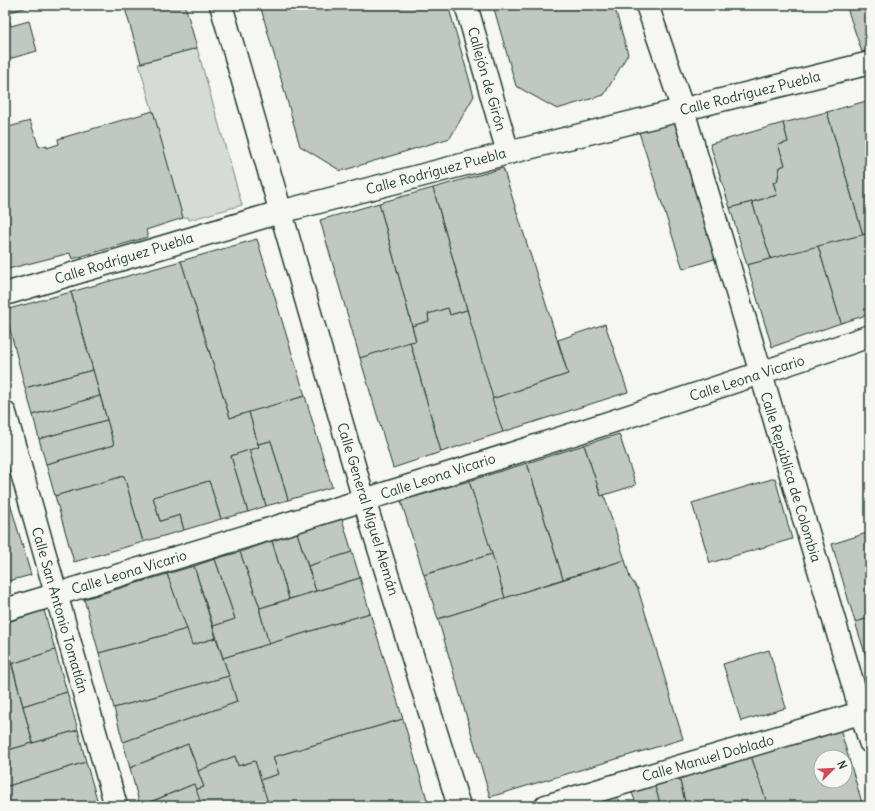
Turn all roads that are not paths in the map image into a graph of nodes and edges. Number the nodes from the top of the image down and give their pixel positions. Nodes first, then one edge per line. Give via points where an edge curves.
1 (221, 5) edge
2 (466, 5) edge
3 (647, 5) edge
4 (870, 63) edge
5 (683, 110) junction
6 (508, 152) junction
7 (280, 212) junction
8 (5, 294) edge
9 (870, 336) edge
10 (761, 374) junction
11 (5, 413) edge
12 (364, 500) junction
13 (56, 595) junction
14 (5, 610) edge
15 (866, 712) edge
16 (870, 742) edge
17 (116, 806) edge
18 (459, 806) edge
19 (546, 806) edge

1 - 7 street, Calle General Miguel Alemán
2 - 6 street, Callejón de Girón
3 - 5 street, Calle República de Colombia
4 - 5 street, Calle Rodríguez Puebla
5 - 6 street, Calle Rodríguez Puebla
5 - 10 street, Calle República de Colombia
6 - 7 street, Calle Rodríguez Puebla
7 - 8 street, Calle Rodríguez Puebla
7 - 12 street, Calle General Miguel Alemán
9 - 10 street, Calle Leona Vicario
10 - 12 street, Calle Leona Vicario
10 - 15 street, Calle República de Colombia
11 - 13 street, Calle San Antonio Tomatlán
12 - 13 street, Calle Leona Vicario
12 - 18 street, Calle General Miguel Alemán
13 - 14 street, Calle Leona Vicario
13 - 17 street, Calle San Antonio Tomatlán
15 - 16 street, Calle República de Colombia
15 - 19 street, Calle Manuel Doblado

